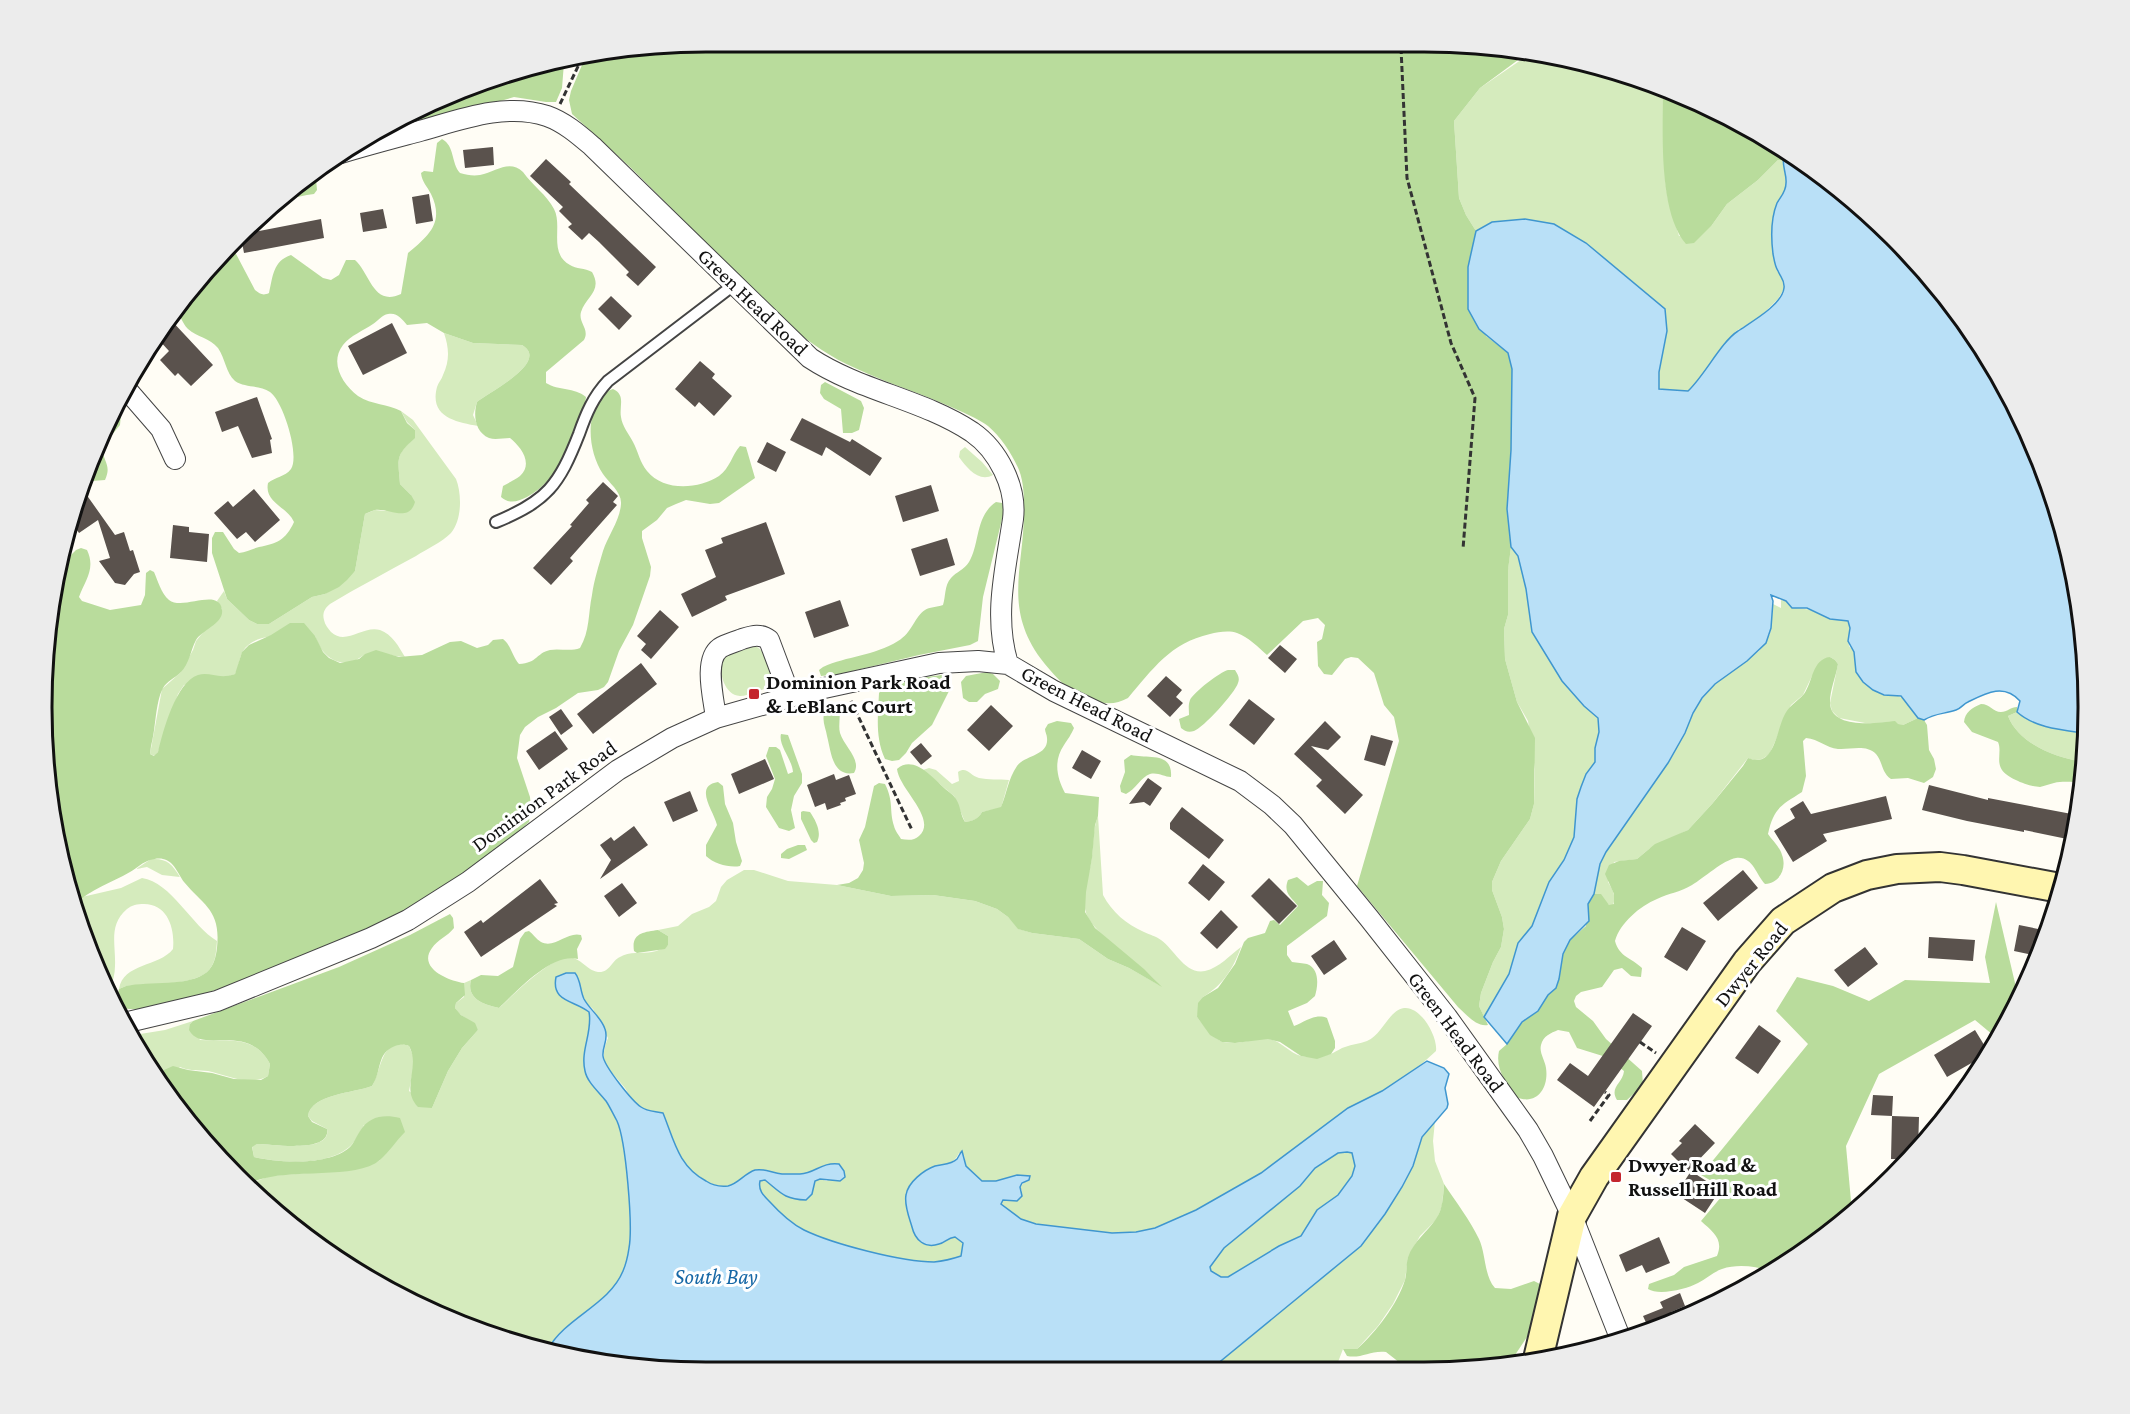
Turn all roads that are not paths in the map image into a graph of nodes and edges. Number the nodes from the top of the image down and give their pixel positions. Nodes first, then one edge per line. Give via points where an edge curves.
1 (374, 144) edge
2 (735, 284) junction
3 (132, 395) edge
4 (175, 459) dead end
5 (496, 522) dead end
6 (1008, 664) junction
7 (790, 696) junction
8 (716, 718) junction
9 (2052, 887) edge
10 (133, 1021) edge
11 (1572, 1216) junction
12 (1618, 1331) edge
13 (1540, 1351) edge

1 - 2 street, Green Head Road via 492,113 544,115 592,146
2 - 5 lane via 608,381 586,414 559,480 533,505
2 - 6 street, Green Head Road via 794,344 822,366 958,425 990,448 1007,479 1014,506 1001,605 1002,640
3 - 4 street via 161,429
6 - 7 street, Dominion Park Road via 978,660 939,663
6 - 11 street, Green Head Road via 1054,691 1222,771 1272,805 1369,918 1467,1044 1528,1130
7 - 8 street, Dominion Park Road
7 - 8 street via 769,640 750,636 718,649 712,658
8 - 10 street, Dominion Park Road via 618,770 468,882 408,920 217,1001
9 - 11 street, Dwyer Road via 1963,870 1913,867 1852,880 1803,907 1773,930 1747,962 1602,1166
11 - 12 street, Green Head Road
11 - 13 street

